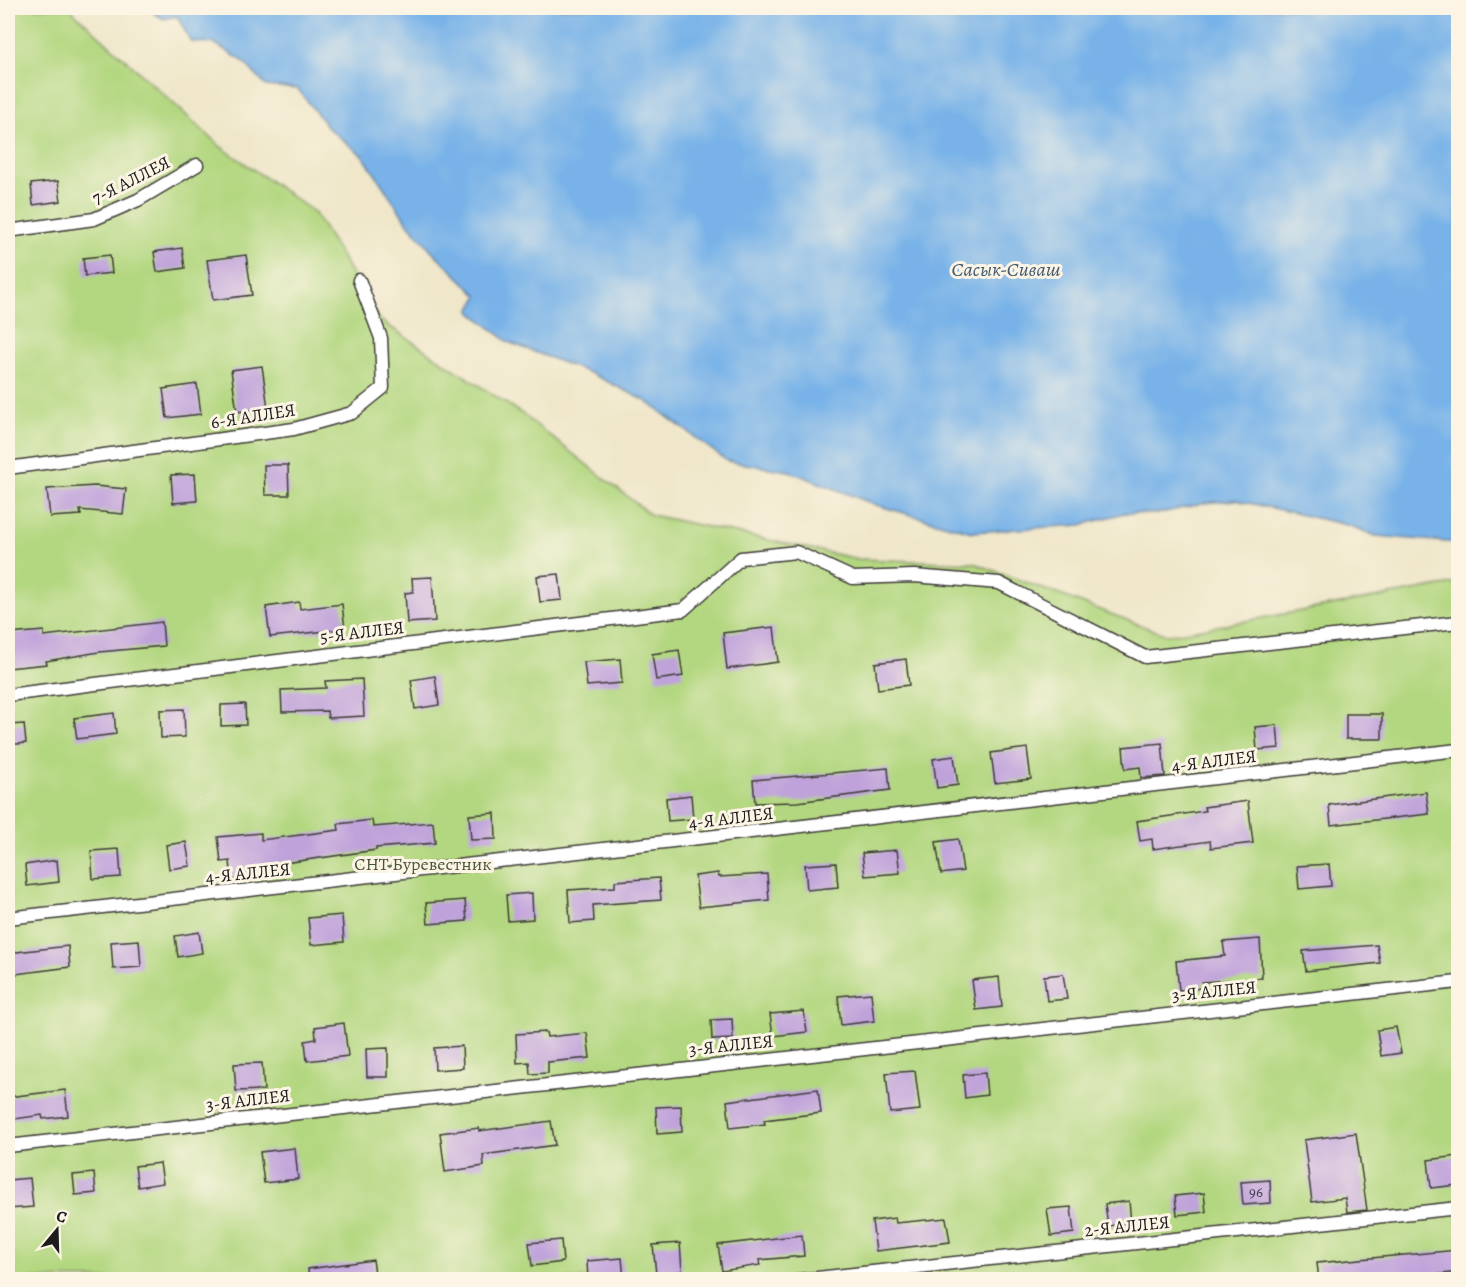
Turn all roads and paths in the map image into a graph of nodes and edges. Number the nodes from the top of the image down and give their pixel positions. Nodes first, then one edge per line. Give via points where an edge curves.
1 (197, 165) dead end
2 (8, 231) edge
3 (359, 280) dead end
4 (8, 468) edge
5 (1458, 622) edge
6 (8, 695) edge
7 (1458, 750) edge
8 (8, 918) edge
9 (1458, 982) edge
10 (8, 1146) edge
11 (1458, 1208) edge
12 (799, 1280) edge

1 - 2 lane, 7-Я АЛЛЕЯ via 138,200 94,219
3 - 4 lane, 6-Я АЛЛЕЯ via 381,338 382,388 352,413 294,429
5 - 6 lane, 5-Я АЛЛЕЯ via 1145,657 999,583 914,576 853,578 796,552 741,558 683,610
7 - 8 lane, 4-Я АЛЛЕЯ
9 - 10 lane, 3-Я АЛЛЕЯ
11 - 12 lane, 2-Я АЛЛЕЯ

